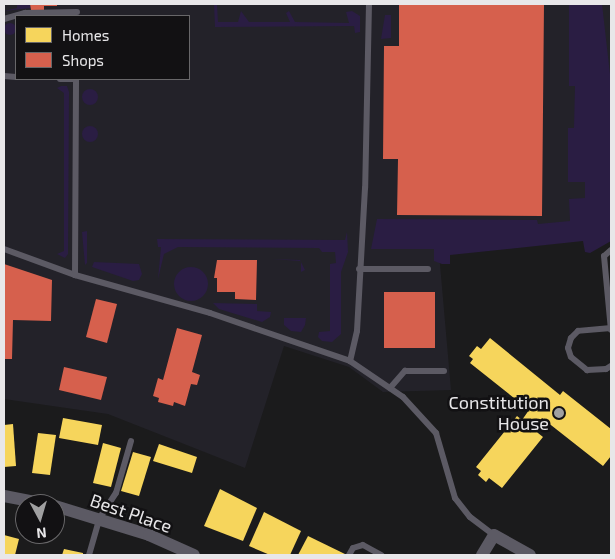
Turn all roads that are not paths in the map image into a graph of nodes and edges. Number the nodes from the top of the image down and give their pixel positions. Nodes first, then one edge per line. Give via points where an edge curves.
1 (77, 4) edge
2 (369, 4) edge
3 (77, 14) edge
4 (17, 15) edge
5 (76, 80) edge
6 (4, 249) edge
7 (611, 250) edge
8 (359, 269) junction
9 (428, 269) dead end
10 (75, 275) junction
11 (611, 329) edge
12 (350, 361) junction
13 (611, 366) edge
14 (444, 371) dead end
15 (390, 388) junction
16 (131, 441) dead end
17 (65, 509) edge
18 (99, 519) junction
19 (494, 535) junction
20 (89, 555) edge
21 (194, 555) edge
22 (349, 555) edge
23 (381, 555) edge
24 (482, 555) edge
25 (530, 555) edge

1 - 3 lane
2 - 8 lane via 367,153
3 - 4 lane
5 - 10 lane
6 - 10 lane
7 - 11 lane via 604,256
8 - 9 lane
8 - 12 lane via 357,331
10 - 12 lane via 202,311
11 - 13 lane via 578,331 568,348 571,357 587,370 606,370
12 - 15 lane
14 - 15 lane via 405,371
15 - 19 lane via 436,433 455,498 470,517
16 - 18 lane via 116,493
17 - 18 street, Best Place
18 - 20 lane
18 - 21 street, Best Place via 149,535
19 - 24 street
19 - 25 street
22 - 23 lane via 353,548 363,545

